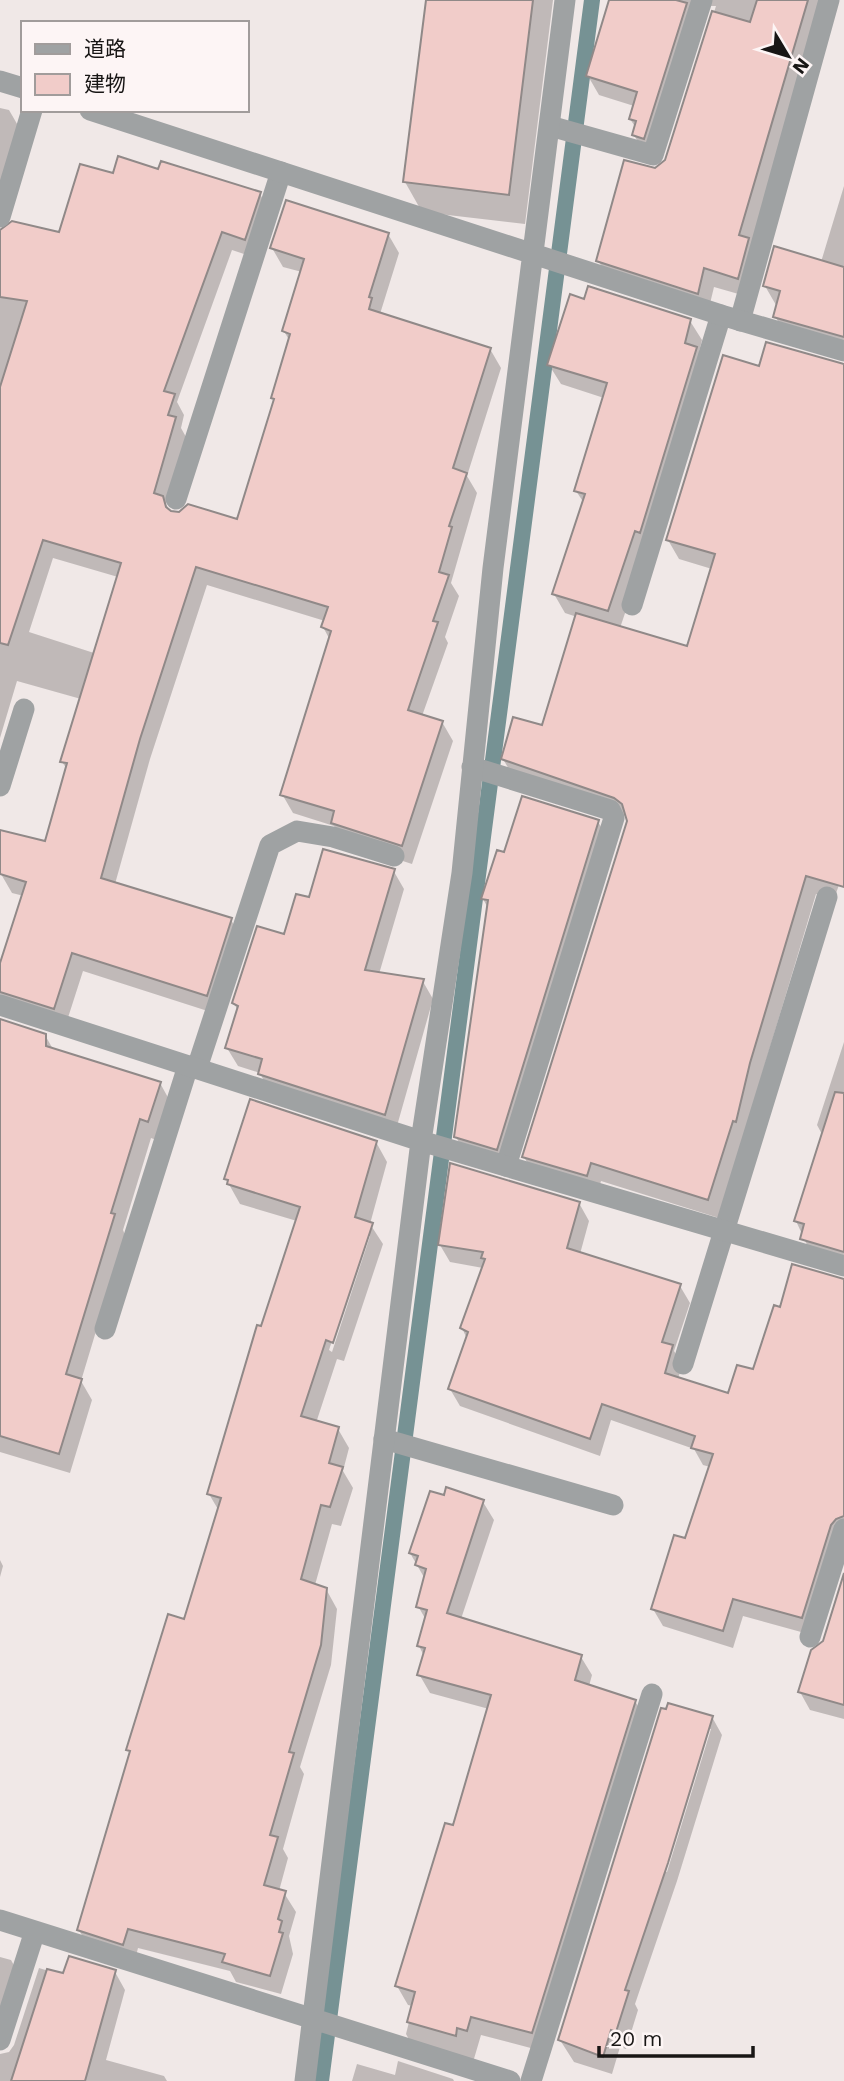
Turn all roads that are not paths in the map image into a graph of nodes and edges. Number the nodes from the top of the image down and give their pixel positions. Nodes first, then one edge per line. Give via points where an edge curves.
1 (565, 0) edge
2 (702, 0) edge
3 (829, 0) edge
4 (0, 81) edge
5 (21, 88) edge
6 (31, 112) edge
7 (96, 112) edge
8 (550, 126) junction
9 (281, 172) junction
10 (0, 217) edge
11 (533, 254) junction
12 (731, 318) junction
13 (844, 351) edge
14 (176, 499) dead end
15 (632, 605) dead end
16 (23, 709) dead end
17 (472, 767) junction
18 (0, 786) edge
19 (394, 856) dead end
20 (827, 897) dead end
21 (0, 1005) edge
22 (192, 1067) junction
23 (421, 1141) junction
24 (506, 1167) junction
25 (722, 1230) junction
26 (844, 1266) edge
27 (105, 1329) dead end
28 (682, 1364) dead end
29 (384, 1439) junction
30 (613, 1505) dead end
31 (844, 1529) edge
32 (810, 1637) dead end
33 (652, 1693) dead end
34 (0, 1920) edge
35 (35, 1931) junction
36 (313, 2019) junction
37 (0, 2040) edge
38 (305, 2081) edge
39 (510, 2081) edge
40 (531, 2081) edge

1 - 8 street
2 - 8 street via 653,155
3 - 12 street
4 - 5 street
6 - 10 street
7 - 9 street
8 - 11 street
9 - 11 street
9 - 14 street
11 - 12 street
11 - 17 street
12 - 13 street
12 - 15 street
16 - 18 street
17 - 23 street via 462,873
17 - 24 street via 610,810 614,818
19 - 22 street via 297,831 270,845
20 - 25 street
21 - 22 street
22 - 23 street
22 - 27 street
23 - 24 street
23 - 29 street
24 - 25 street
25 - 26 street
25 - 28 street
29 - 30 street
29 - 36 street
31 - 32 street
33 - 40 street
34 - 35 street
35 - 36 street
35 - 37 street
36 - 38 street
36 - 39 street

